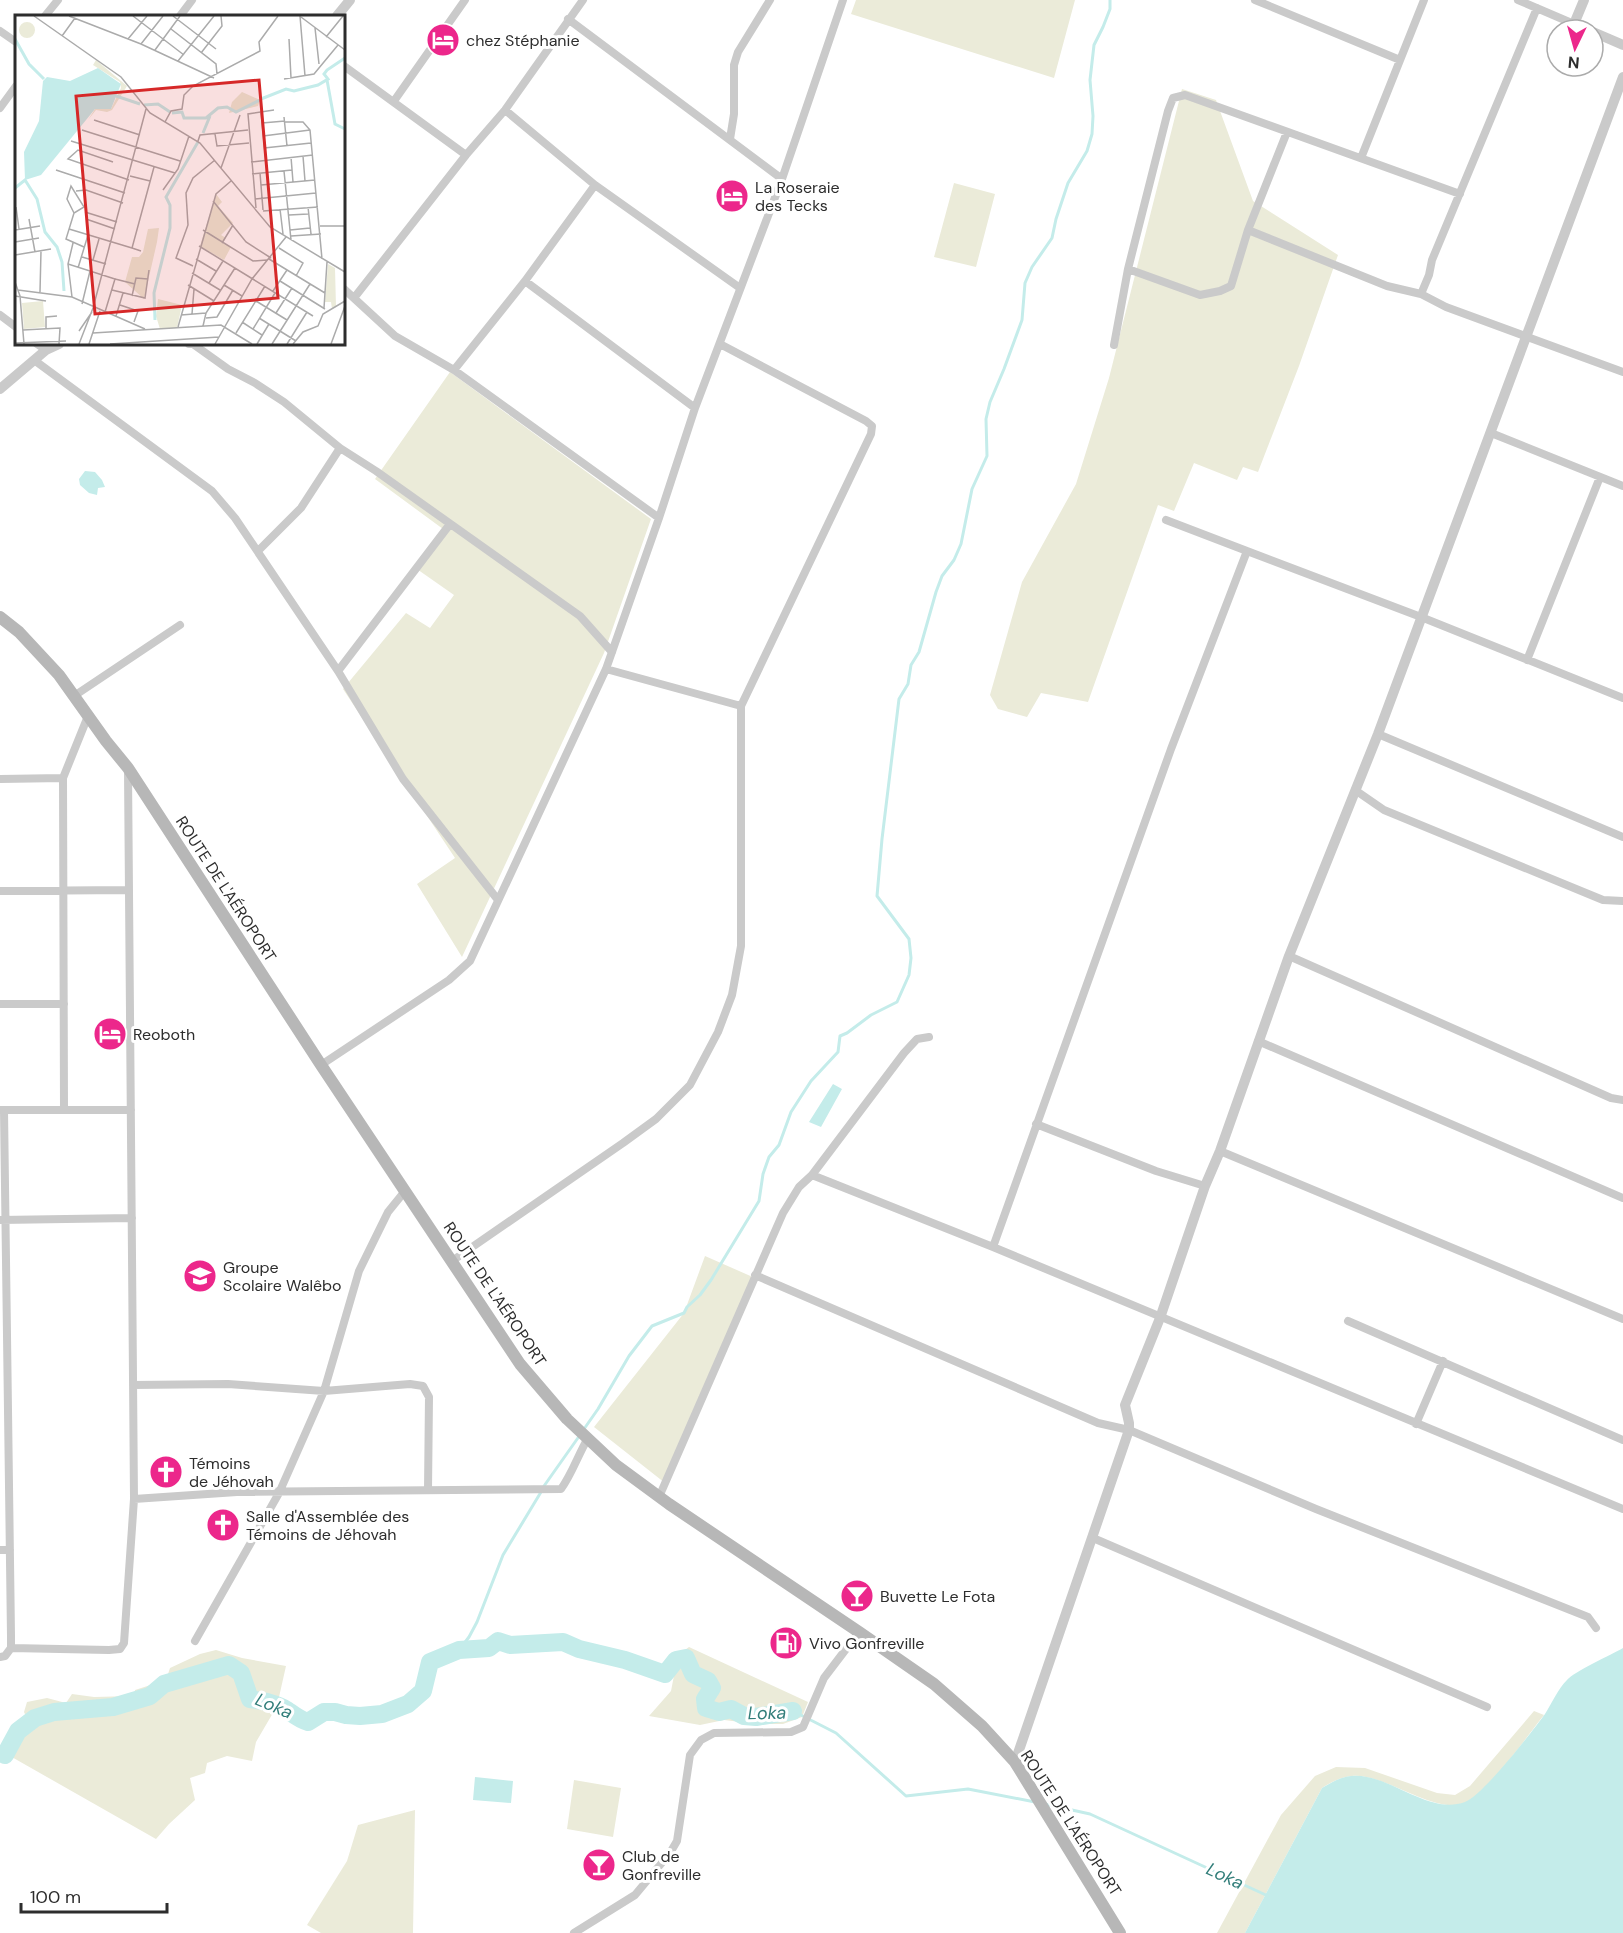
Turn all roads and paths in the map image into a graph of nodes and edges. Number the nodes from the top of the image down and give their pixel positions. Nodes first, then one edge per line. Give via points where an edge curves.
1 (58, 0) edge
2 (192, 0) edge
3 (350, 0) edge
4 (465, 0) edge
5 (583, 0) edge
6 (771, 0) edge
7 (843, 0) edge
8 (1255, 0) edge
9 (1424, 0) edge
10 (1518, 0) edge
11 (1584, 0) edge
12 (1537, 8) junction
13 (46, 15) edge
14 (181, 15) edge
15 (338, 15) edge
16 (1560, 18) edge
17 (1576, 18) edge
18 (568, 19) junction
19 (0, 31) edge
20 (1605, 37) edge
21 (15, 41) edge
22 (1623, 45) edge
23 (1400, 60) junction
24 (345, 67) edge
25 (1623, 77) edge
26 (15, 87) edge
27 (393, 101) junction
28 (0, 108) edge
29 (505, 110) junction
30 (1287, 132) junction
31 (730, 139) junction
32 (466, 155) junction
33 (1361, 158) junction
34 (782, 179) junction
35 (596, 185) junction
36 (1460, 194) junction
37 (1248, 230) junction
38 (1128, 269) junction
39 (525, 281) junction
40 (740, 288) junction
41 (345, 290) edge
42 (1421, 294) junction
43 (354, 298) junction
44 (0, 315) edge
45 (15, 326) edge
46 (1527, 336) junction
47 (720, 344) junction
48 (192, 345) edge
49 (1114, 345) dead end
50 (42, 347) edge
51 (34, 360) junction
52 (454, 370) junction
53 (1623, 372) edge
54 (0, 389) edge
55 (695, 408) junction
56 (1491, 433) junction
57 (340, 448) junction
58 (1600, 477) junction
59 (1623, 486) edge
60 (659, 518) junction
61 (1166, 520) dead end
62 (450, 524) junction
63 (258, 551) junction
64 (1247, 551) junction
65 (0, 617) edge
66 (1421, 617) junction
67 (180, 625) dead end
68 (612, 651) junction
69 (1527, 660) junction
70 (606, 669) junction
71 (338, 671) junction
72 (74, 696) junction
73 (1623, 698) edge
74 (741, 706) junction
75 (88, 716) junction
76 (1378, 734) junction
77 (128, 768) junction
78 (63, 778) junction
79 (0, 779) edge
80 (1355, 790) junction
81 (1623, 837) edge
82 (63, 890) junction
83 (129, 890) junction
84 (0, 891) edge
85 (498, 900) junction
86 (1623, 901) edge
87 (1289, 956) junction
88 (0, 1004) edge
89 (64, 1004) junction
90 (929, 1037) dead end
91 (1258, 1041) junction
92 (321, 1065) junction
93 (1623, 1100) edge
94 (2, 1110) edge
95 (64, 1110) junction
96 (131, 1110) junction
97 (1036, 1124) junction
98 (1220, 1151) junction
99 (812, 1175) junction
100 (1205, 1186) junction
101 (405, 1191) junction
102 (1623, 1198) edge
103 (132, 1218) junction
104 (3, 1220) edge
105 (993, 1246) junction
106 (452, 1261) junction
107 (755, 1275) junction
108 (1160, 1318) junction
109 (1623, 1319) edge
110 (1348, 1320) dead end
111 (4, 1330) edge
112 (1443, 1361) junction
113 (133, 1385) junction
114 (324, 1391) junction
115 (1416, 1424) junction
116 (1129, 1430) junction
117 (4, 1438) edge
118 (588, 1438) junction
119 (1623, 1440) edge
120 (428, 1490) junction
121 (279, 1492) junction
122 (659, 1497) junction
123 (134, 1498) junction
124 (1623, 1509) edge
125 (1093, 1538) junction
126 (0, 1550) edge
127 (10, 1550) junction
128 (1596, 1628) dead end
129 (859, 1632) junction
130 (195, 1641) dead end
131 (11, 1648) junction
132 (0, 1657) edge
133 (1487, 1707) dead end
134 (1015, 1762) junction
135 (574, 1933) edge
136 (1120, 1933) edge

1 - 13 street
2 - 14 street
3 - 15 street
4 - 27 street
5 - 18 street
6 - 31 street via 734,65
7 - 34 street
8 - 23 street
9 - 23 street
10 - 12 street
11 - 17 street
12 - 16 street
12 - 36 street
18 - 29 street
18 - 31 street
19 - 21 street
20 - 22 street
23 - 33 street
24 - 27 street
25 - 46 street
26 - 28 street
27 - 32 street
29 - 32 street
29 - 35 street
30 - 33 street
30 - 37 street
30 - 38 street via 1185,95 1173,98
31 - 34 street
32 - 43 street
33 - 36 street
34 - 40 street
35 - 39 street
35 - 40 street
36 - 42 street
37 - 38 street via 1231,286 1220,291 1200,295
37 - 42 street via 1387,286
38 - 49 street
39 - 52 street
39 - 55 street
40 - 47 street
41 - 43 street
42 - 46 street
43 - 52 street via 395,336
44 - 45 street
46 - 53 street
46 - 56 street
47 - 55 street
47 - 74 street via 872,426
48 - 57 street via 284,402
50 - 51 street
51 - 54 street
51 - 63 street via 212,491
52 - 60 street
55 - 60 street
56 - 58 street
56 - 66 street
57 - 62 street
57 - 63 street via 301,508
58 - 59 street
58 - 69 street
60 - 68 street
61 - 64 street
62 - 68 street via 580,616
62 - 71 street
63 - 71 street
64 - 66 street
64 - 97 street via 1171,748
65 - 72 main road, ROUTE DE L'AÉROPORT via 35,649
66 - 69 street
66 - 76 street
67 - 72 street
68 - 70 street
69 - 73 street
70 - 74 street
70 - 85 street
71 - 85 street via 404,779
72 - 75 main road, ROUTE DE L'AÉROPORT
74 - 106 street via 741,946 732,995 718,1032 690,1084 656,1119
75 - 77 main road, ROUTE DE L'AÉROPORT
75 - 78 street
76 - 80 street
76 - 81 street
77 - 83 street
77 - 92 main road, ROUTE DE L'AÉROPORT
78 - 79 street
78 - 82 street
80 - 86 street via 1384,810 1603,900
80 - 87 street
82 - 83 street
82 - 84 street
82 - 89 street
83 - 96 street
85 - 92 street via 470,961 449,980
87 - 91 street
87 - 93 street
88 - 89 street
89 - 95 street
90 - 99 street via 917,1039 904,1053
91 - 98 street
91 - 102 street
92 - 101 main road, ROUTE DE L'AÉROPORT
94 - 95 street
94 - 104 street
95 - 96 street
96 - 103 street
97 - 100 street
97 - 105 street
98 - 100 street
98 - 109 street
99 - 105 street
99 - 107 street via 799,1187 783,1213
100 - 108 street
101 - 106 main road, ROUTE DE L'AÉROPORT
101 - 114 street via 388,1212 359,1271
103 - 104 street
103 - 113 street
104 - 111 street
105 - 108 street
106 - 118 main road, ROUTE DE L'AÉROPORT via 520,1364
107 - 116 street via 1098,1423
107 - 122 street
108 - 115 street
108 - 116 street via 1125,1405
110 - 112 street
111 - 117 street
112 - 115 street
112 - 119 street
113 - 114 street via 228,1384
113 - 123 street
114 - 120 street via 423,1386 429,1397
114 - 121 street
115 - 124 street
116 - 125 street
116 - 128 street via 1588,1617
117 - 127 street
118 - 120 street via 561,1489
118 - 122 main road, ROUTE DE L'AÉROPORT
120 - 121 street
121 - 123 street
121 - 130 street
122 - 129 main road, ROUTE DE L'AÉROPORT
123 - 131 street via 124,1643 120,1649
125 - 133 street
125 - 134 street
126 - 127 street
127 - 131 street
129 - 134 main road, ROUTE DE L'AÉROPORT via 934,1684 982,1726
129 - 135 street via 824,1678 803,1727 783,1733 714,1733 701,1740 690,1755 677,1841 670,1853 635,1895
131 - 132 street
134 - 136 main road, ROUTE DE L'AÉROPORT

